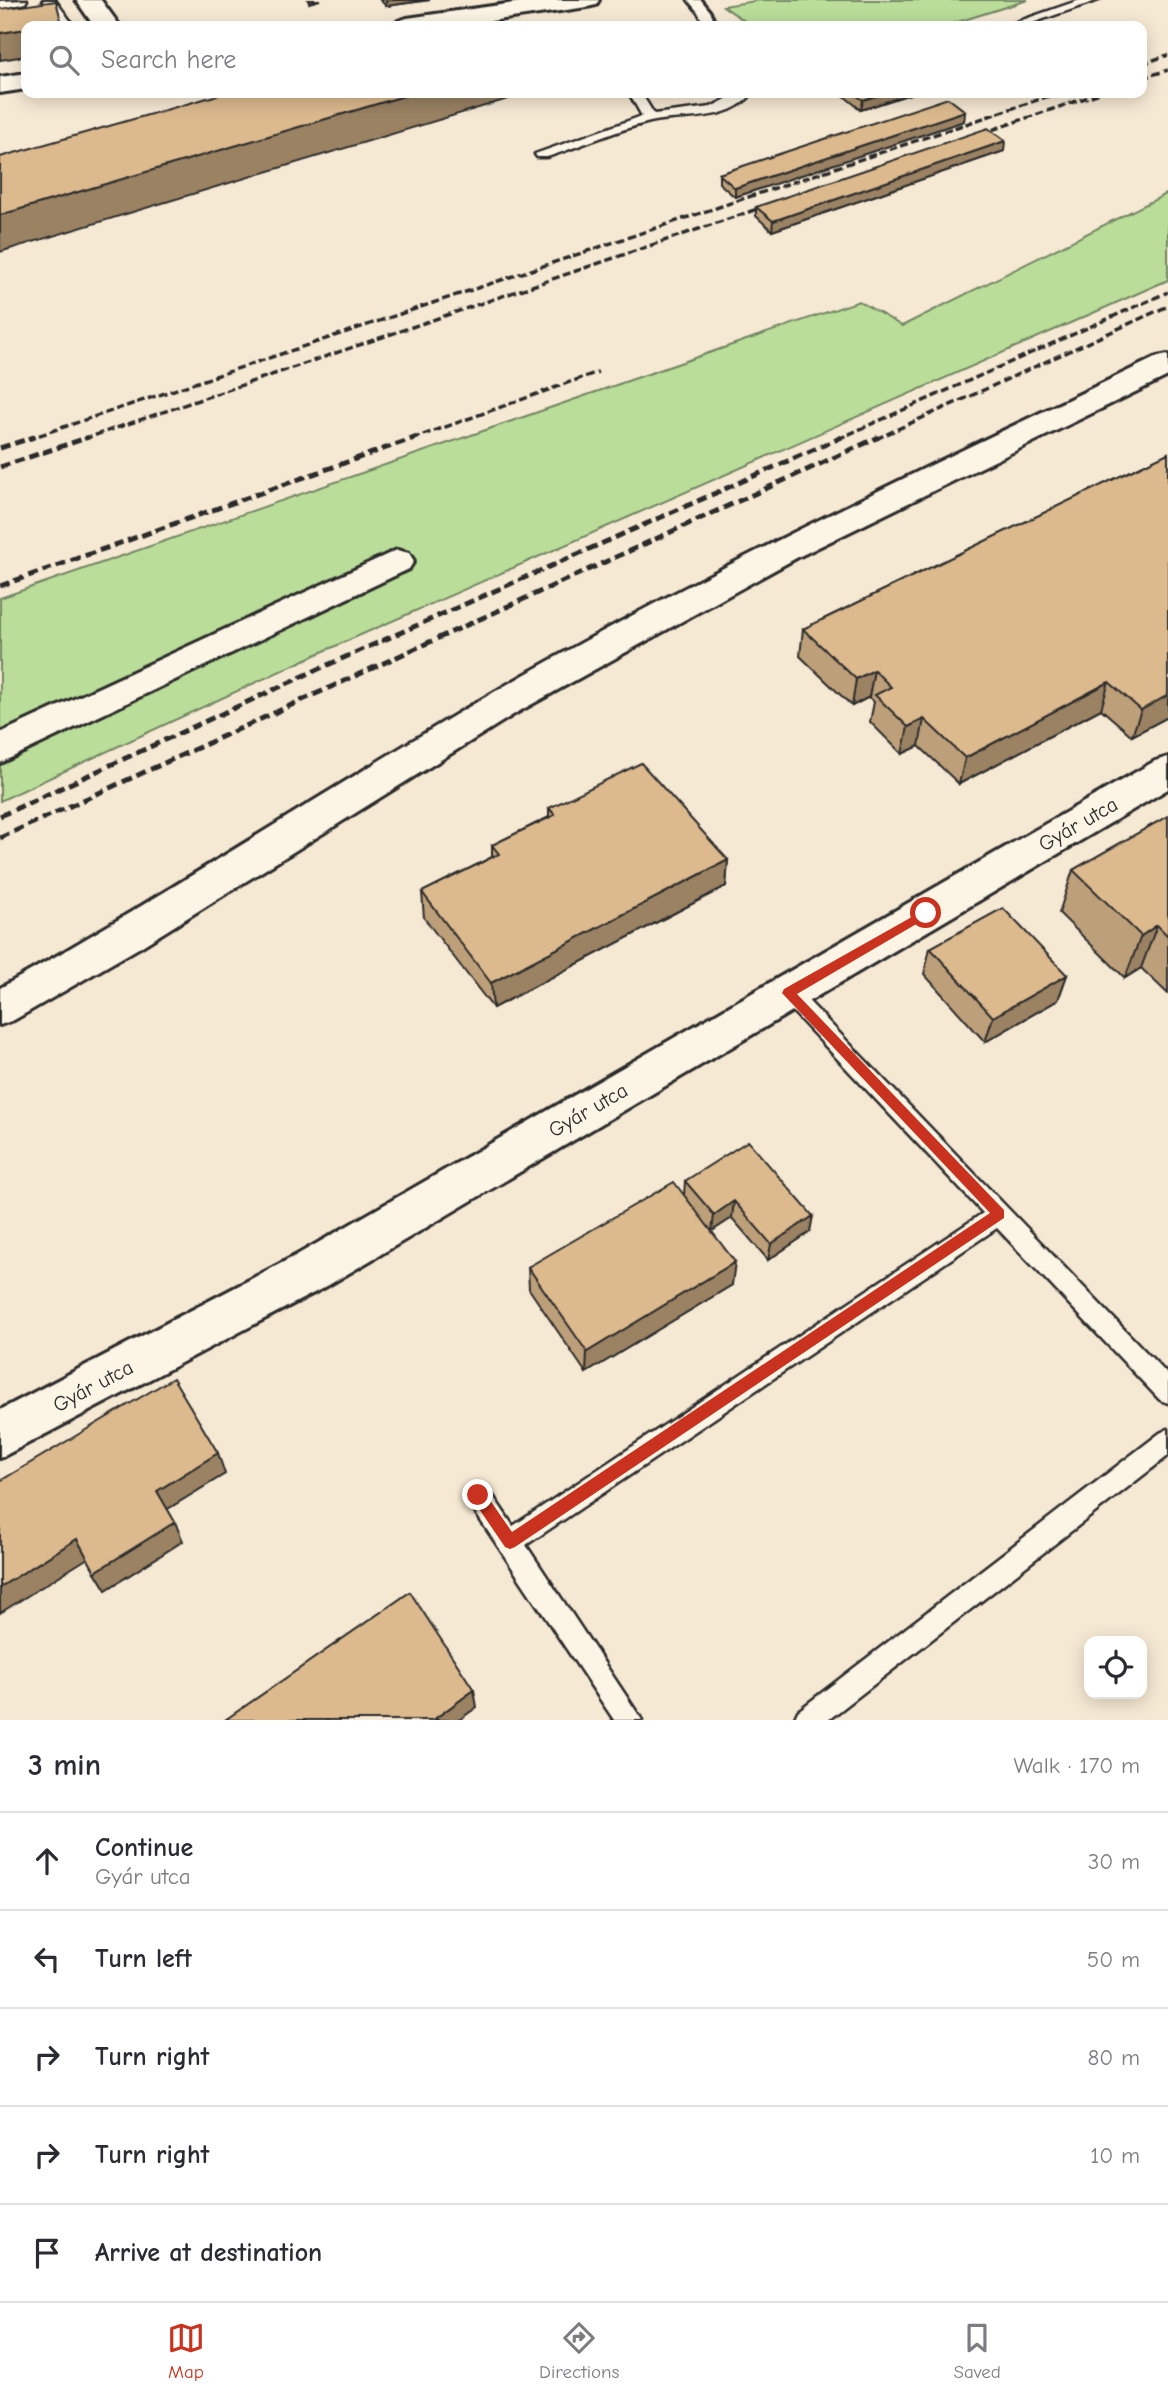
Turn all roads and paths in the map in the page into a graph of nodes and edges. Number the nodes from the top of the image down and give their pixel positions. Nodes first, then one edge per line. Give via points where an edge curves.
1 (21, 0) edge
2 (49, 0) edge
3 (88, 0) edge
4 (587, 0) edge
5 (694, 0) edge
6 (1093, 0) edge
7 (0, 5) edge
8 (509, 5) edge
9 (64, 21) edge
10 (103, 21) edge
11 (431, 21) edge
12 (709, 21) edge
13 (1027, 21) edge
14 (21, 82) edge
15 (0, 85) edge
16 (638, 98) edge
17 (741, 98) edge
18 (650, 118) junction
19 (542, 154) dead end
20 (1168, 364) edge
21 (397, 561) dead end
22 (0, 749) edge
23 (1168, 771) edge
24 (788, 993) junction
25 (0, 1008) edge
26 (999, 1214) junction
27 (1168, 1392) edge
28 (0, 1435) edge
29 (1168, 1441) edge
30 (478, 1495) dead end
31 (510, 1542) junction
32 (629, 1720) edge
33 (807, 1720) edge

1 - 7 lane
2 - 9 lane
3 - 10 main road
4 - 8 main road
5 - 12 lane
6 - 13 lane
8 - 11 main road
14 - 15 main road
16 - 18 lane
17 - 18 lane via 736,104 697,113
18 - 19 lane
20 - 25 main road via 786,549 503,704 128,935
21 - 22 main road
23 - 24 main road, Gyár utca
24 - 26 lane
24 - 28 main road, Gyár utca via 311,1271
26 - 27 lane
26 - 31 lane
29 - 33 lane
30 - 31 lane
31 - 32 lane

